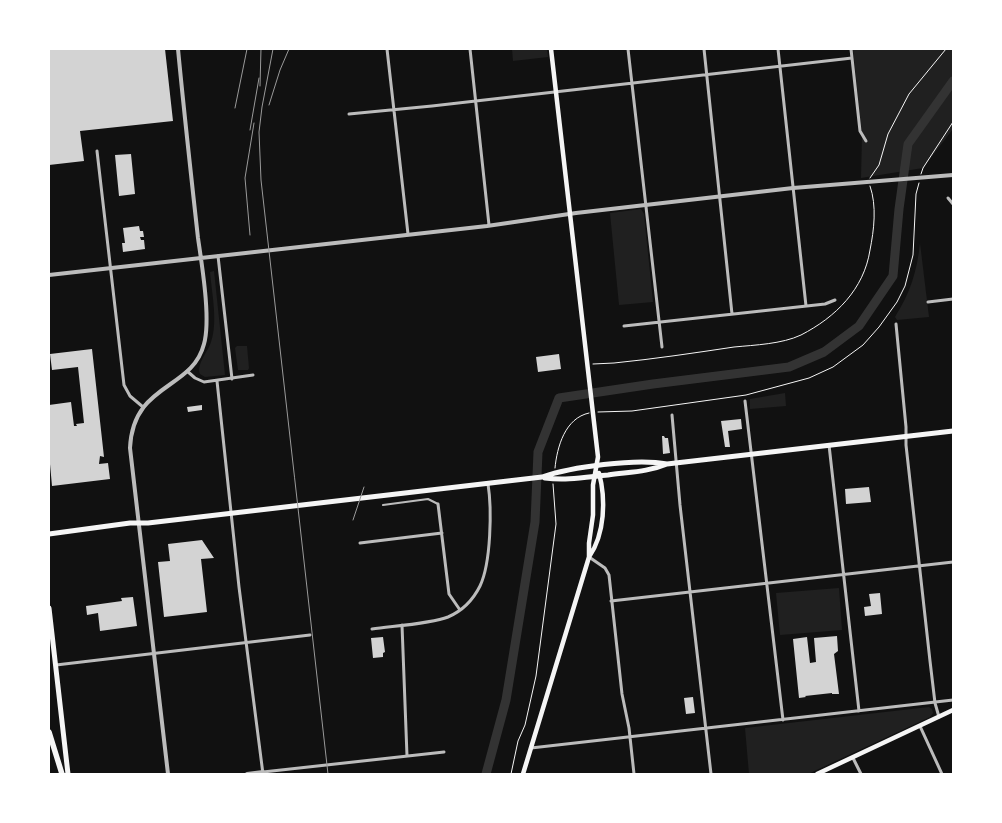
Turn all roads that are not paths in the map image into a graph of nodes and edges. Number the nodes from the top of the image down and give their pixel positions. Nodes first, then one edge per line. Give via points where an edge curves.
1 (178, 49) edge
2 (387, 49) edge
3 (470, 49) edge
4 (550, 49) edge
5 (628, 49) edge
6 (704, 49) edge
7 (778, 49) edge
8 (851, 49) edge
9 (852, 58) junction
10 (780, 66) junction
11 (707, 74) junction
12 (632, 83) junction
13 (556, 91) junction
14 (476, 100) junction
15 (395, 110) junction
16 (349, 114) dead end
17 (866, 141) dead end
18 (97, 151) dead end
19 (953, 175) edge
20 (793, 188) junction
21 (719, 197) junction
22 (948, 198) dead end
23 (953, 204) edge
24 (646, 205) junction
25 (570, 214) junction
26 (489, 226) junction
27 (408, 234) junction
28 (218, 256) junction
29 (201, 258) junction
30 (110, 268) junction
31 (49, 275) edge
32 (953, 299) edge
33 (835, 300) dead end
34 (928, 302) dead end
35 (806, 306) junction
36 (732, 314) junction
37 (659, 322) junction
38 (896, 324) dead end
39 (624, 326) dead end
40 (662, 347) dead end
41 (187, 371) junction
42 (253, 376) dead end
43 (232, 379) junction
44 (217, 381) junction
45 (745, 401) dead end
46 (144, 407) junction
47 (672, 415) dead end
48 (953, 431) edge
49 (906, 436) junction
50 (829, 445) junction
51 (751, 454) junction
52 (676, 462) junction
53 (666, 464) junction
54 (597, 466) junction
55 (597, 476) junction
56 (542, 477) junction
57 (488, 484) junction
58 (438, 504) joint
59 (383, 505) dead end
60 (139, 523) junction
61 (442, 533) junction
62 (49, 534) edge
63 (360, 543) dead end
64 (589, 557) junction
65 (953, 562) edge
66 (920, 566) junction
67 (844, 575) junction
68 (767, 584) junction
69 (690, 592) junction
70 (611, 602) junction
71 (49, 608) edge
72 (460, 610) junction
73 (402, 625) junction
74 (372, 628) dead end
75 (310, 635) dead end
76 (247, 643) junction
77 (154, 653) junction
78 (56, 665) junction
79 (953, 700) edge
80 (935, 703) junction
81 (953, 710) edge
82 (860, 711) junction
83 (939, 717) junction
84 (783, 720) junction
85 (920, 726) junction
86 (706, 729) junction
87 (49, 732) edge
88 (630, 737) junction
89 (531, 748) junction
90 (444, 752) dead end
91 (407, 756) junction
92 (853, 758) junction
93 (263, 773) edge
94 (62, 774) edge
95 (68, 774) edge
96 (168, 774) edge
97 (247, 774) edge
98 (523, 774) edge
99 (634, 774) edge
100 (711, 774) edge
101 (817, 774) edge
102 (860, 774) edge
103 (942, 774) edge

1 - 29 street
2 - 15 street
3 - 14 street
4 - 13 main road
5 - 12 street
6 - 11 street
7 - 10 street
8 - 9 street
9 - 10 street
9 - 17 street via 860,131
10 - 11 street
10 - 20 street
11 - 12 street
11 - 21 street
12 - 13 street
12 - 24 street
13 - 14 street
13 - 25 main road
14 - 15 street
14 - 26 street
15 - 16 street
15 - 27 street
18 - 30 street
19 - 20 street
20 - 21 street
20 - 35 street
21 - 24 street
21 - 36 street
22 - 23 street
24 - 25 street
24 - 37 street
25 - 26 street
25 - 54 main road
26 - 27 street
27 - 28 street
28 - 29 street
28 - 43 street
29 - 30 street
29 - 41 street via 207,327 201,352
30 - 31 street
30 - 46 street via 124,386 130,396
32 - 34 street
33 - 35 street
35 - 36 street
36 - 37 street
37 - 39 street
37 - 40 street
38 - 49 street
41 - 44 street via 199,380
41 - 46 street
42 - 43 street
43 - 44 street
44 - 76 street
45 - 51 street
46 - 60 street via 136,418 131,437
47 - 52 street
48 - 49 main road
49 - 50 main road
49 - 66 street
50 - 51 main road
50 - 67 street
51 - 52 main road
51 - 68 street
52 - 53 main road
52 - 69 street
53 - 54 main road via 647,462
53 - 55 main road via 647,470
54 - 55 main road
54 - 56 main road via 562,470
55 - 56 main road via 561,480
55 - 64 main road via 593,485
55 - 64 main road via 602,484 601,523
56 - 57 main road
57 - 60 main road
57 - 72 street via 491,513 483,580
58 - 59 lane via 428,499
58 - 61 street
60 - 62 main road
60 - 77 street
61 - 63 street
61 - 72 street via 449,594
64 - 70 street via 605,568 609,575
64 - 89 main road
65 - 66 street
66 - 67 street
66 - 80 street
67 - 68 street
67 - 82 street
68 - 69 street
68 - 84 street
69 - 70 street
69 - 86 street
70 - 88 street
71 - 78 main road
72 - 73 street via 439,620
73 - 74 street
73 - 91 street
75 - 76 street
76 - 77 street
76 - 93 street
77 - 78 street
77 - 96 street
78 - 95 main road
79 - 80 street
80 - 82 street
80 - 83 street
81 - 83 main road
82 - 84 street
83 - 85 main road
84 - 86 street
85 - 92 main road
85 - 103 street
86 - 88 street
86 - 100 street
87 - 94 highway
88 - 89 street
88 - 99 street
89 - 98 main road
90 - 91 street
91 - 93 street
92 - 101 main road
92 - 102 street
93 - 97 street

